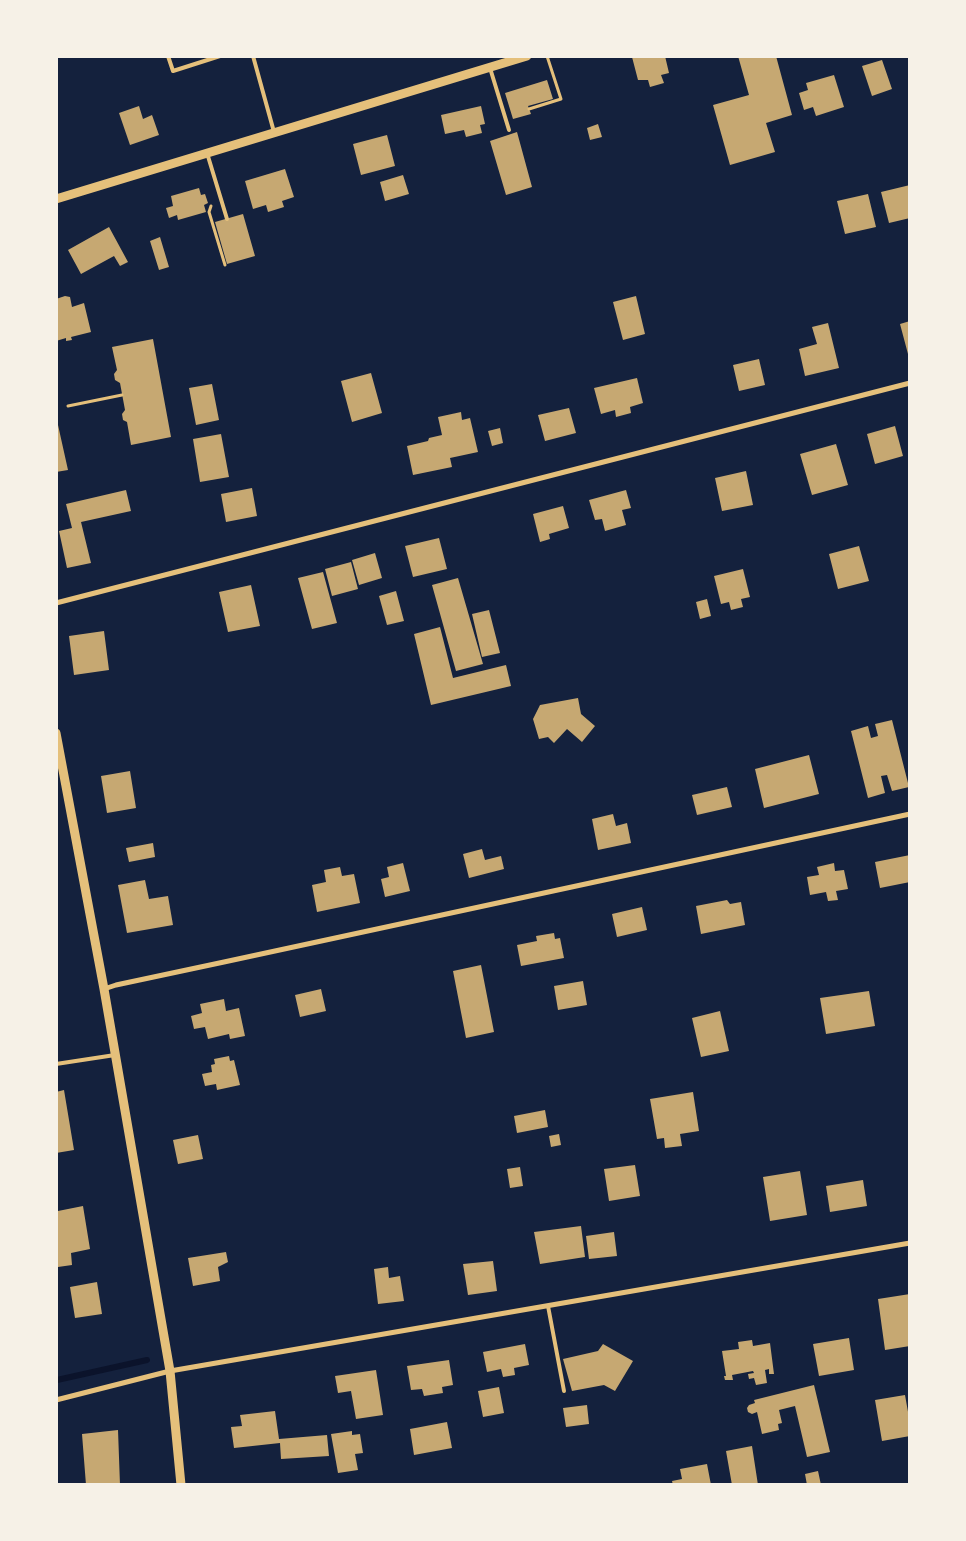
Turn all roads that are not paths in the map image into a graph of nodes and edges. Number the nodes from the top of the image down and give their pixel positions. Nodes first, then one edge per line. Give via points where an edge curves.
1 (168, 56) edge
2 (220, 56) edge
3 (254, 56) edge
4 (527, 56) edge
5 (490, 68) junction
6 (509, 130) dead end
7 (274, 132) junction
8 (207, 153) junction
9 (56, 199) edge
10 (227, 219) dead end
11 (910, 383) edge
12 (56, 603) edge
13 (56, 733) edge
14 (910, 814) edge
15 (104, 990) junction
16 (115, 1055) junction
17 (56, 1064) edge
18 (910, 1243) edge
19 (548, 1306) junction
20 (170, 1371) junction
21 (564, 1391) dead end
22 (56, 1400) edge
23 (181, 1485) edge

1 - 2 lane via 173,71
3 - 7 lane
4 - 5 street
5 - 6 lane
5 - 7 street
7 - 8 street
8 - 9 street
8 - 10 lane
11 - 12 street
13 - 15 street
14 - 15 street
15 - 16 street
16 - 17 lane
16 - 20 street
18 - 19 street
19 - 20 street
19 - 21 lane
20 - 22 street
20 - 23 street

